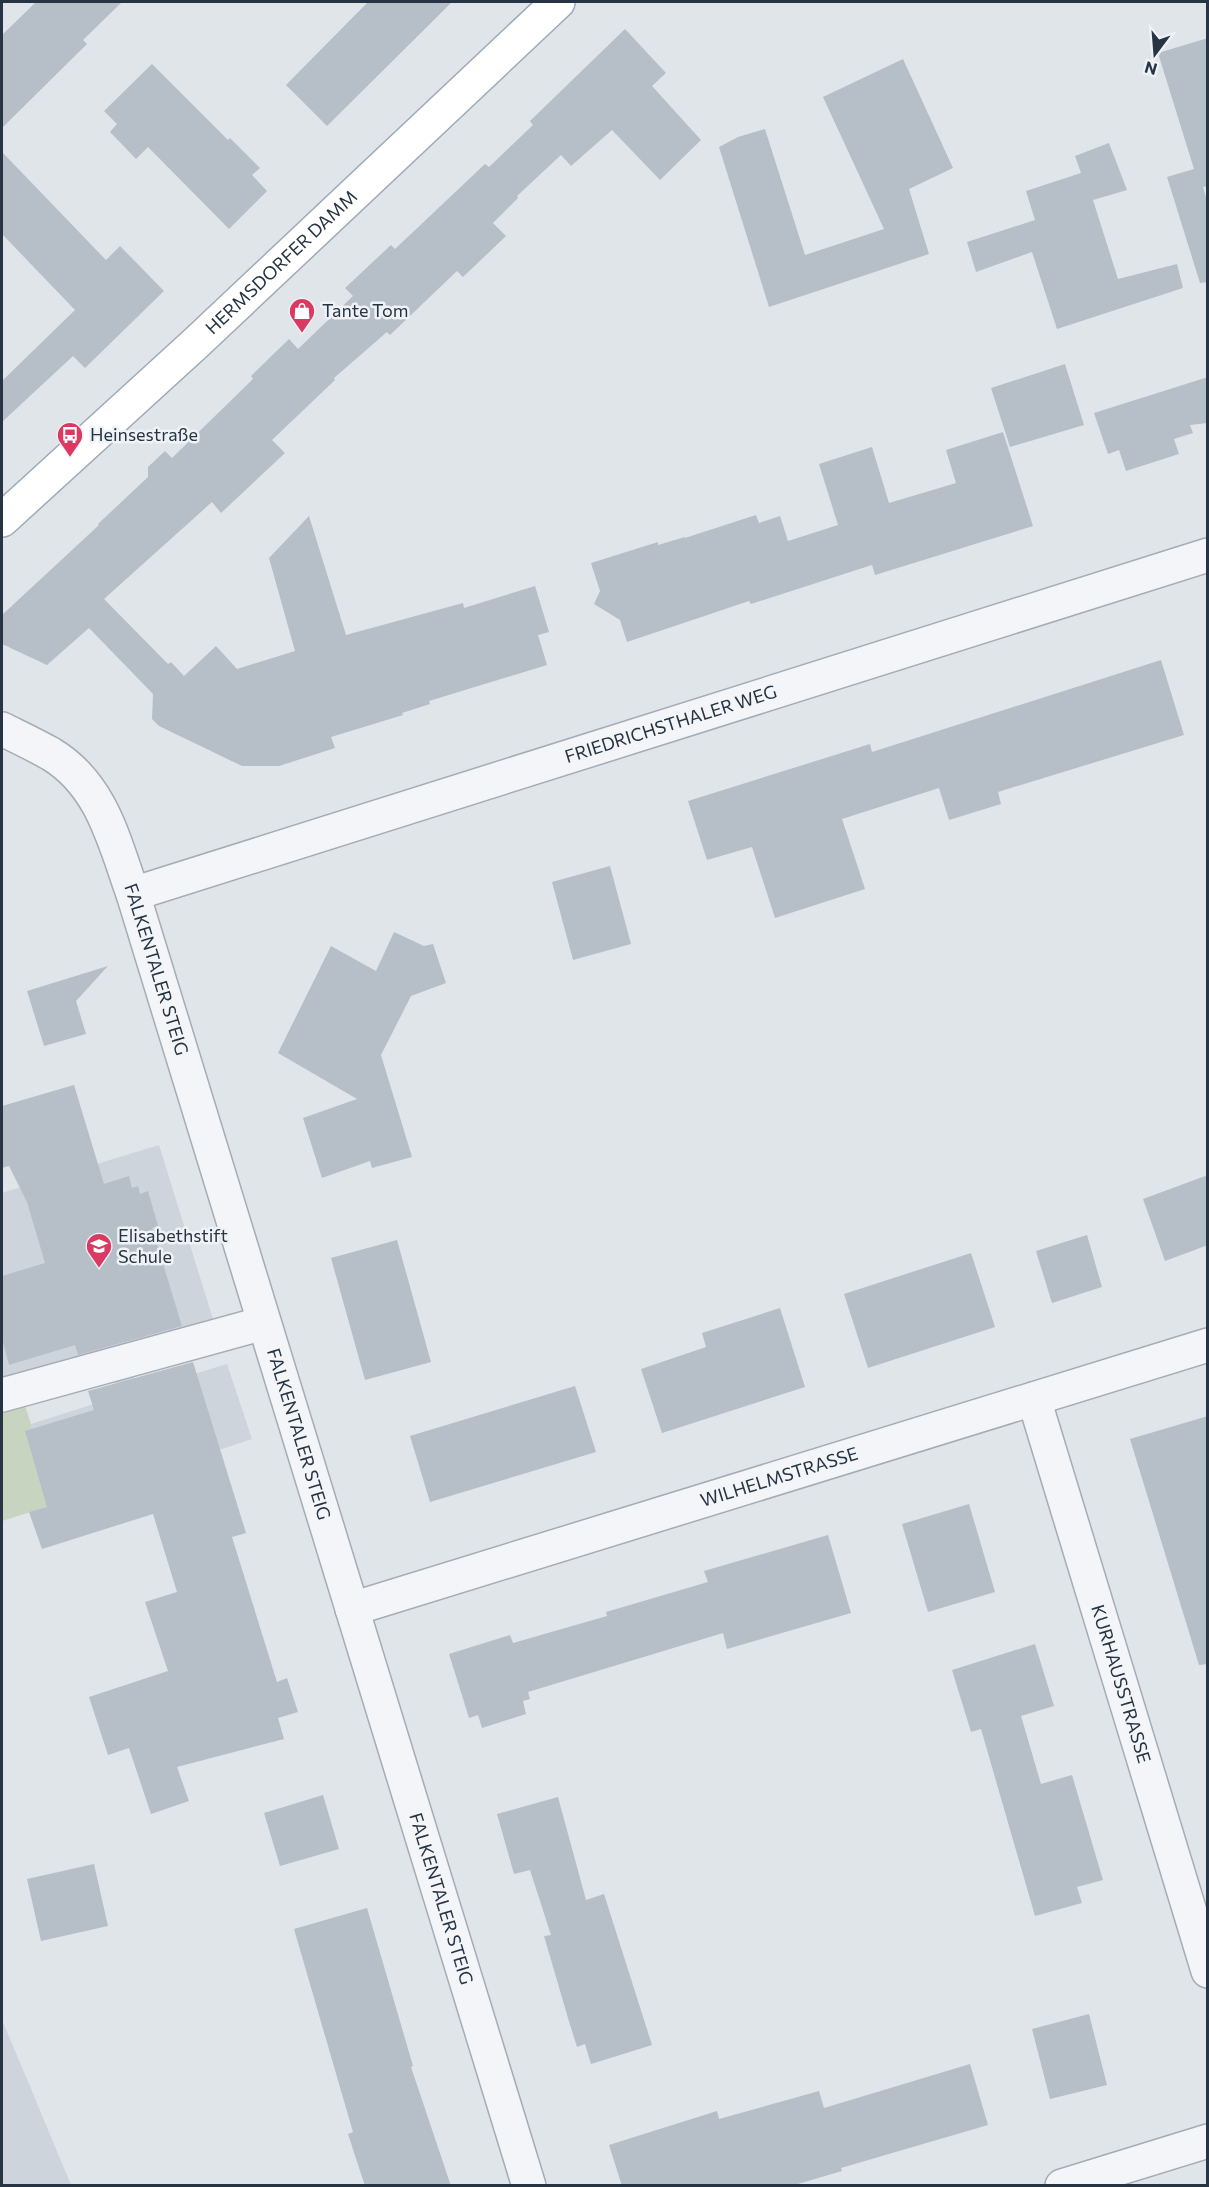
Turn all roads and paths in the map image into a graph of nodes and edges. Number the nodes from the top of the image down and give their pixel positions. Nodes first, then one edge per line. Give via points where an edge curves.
1 (558, 2) edge
2 (2, 520) edge
3 (1208, 555) edge
4 (2, 729) edge
5 (133, 894) junction
6 (264, 1323) junction
7 (1208, 1345) edge
8 (2, 1395) edge
9 (1034, 1399) junction
10 (352, 1609) junction
11 (1208, 1971) edge
12 (1208, 2141) edge
13 (529, 2186) edge
14 (1062, 2186) edge

1 - 2 main road, HERMSDORFER DAMM
3 - 5 street, FRIEDRICHSTHALER WEG
4 - 5 street, FALKENTALER STEIG via 52,755 83,781 103,810
5 - 6 street, FALKENTALER STEIG
6 - 8 street
6 - 10 street, FALKENTALER STEIG
7 - 9 street, WILHELMSTRASSE
9 - 10 street, WILHELMSTRASSE
9 - 11 street, KURHAUSSTRASSE
10 - 13 street, FALKENTALER STEIG
12 - 14 street

